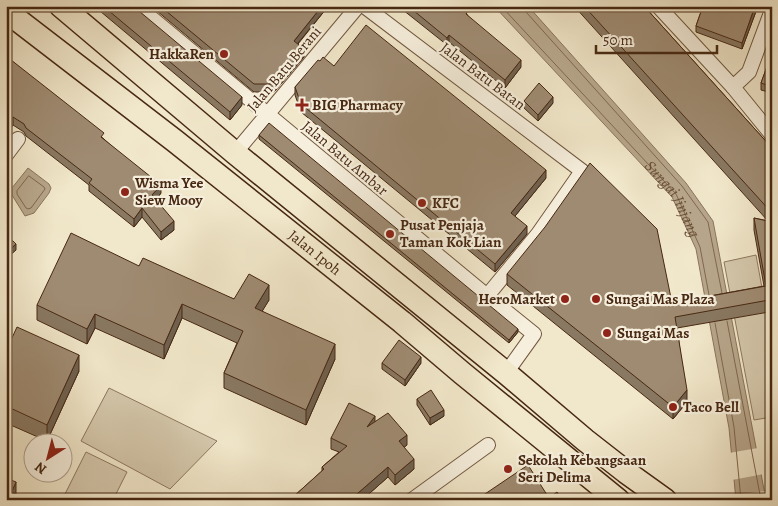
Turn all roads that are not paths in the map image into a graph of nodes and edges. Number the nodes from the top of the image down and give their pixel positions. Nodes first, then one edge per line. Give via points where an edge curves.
1 (60, 6) edge
2 (137, 6) edge
3 (358, 6) edge
4 (364, 6) edge
5 (658, 6) edge
6 (772, 10) edge
7 (6, 11) edge
8 (733, 87) junction
9 (268, 115) junction
10 (772, 135) edge
11 (18, 139) dead end
12 (235, 153) junction
13 (6, 155) edge
14 (487, 296) junction
15 (506, 373) junction
16 (488, 445) dead end
17 (412, 500) edge
18 (618, 500) edge
19 (665, 500) edge

1 - 12 main road, Jalan Ipoh
2 - 9 street, Jalan Batu Ambar
3 - 9 street, Jalan Batu Berani
4 - 14 street, Jalan Batu Batan via 582,171 538,234
5 - 8 street
6 - 8 street via 749,72
7 - 18 main road, Jalan Ipoh via 402,322
8 - 10 street
9 - 12 street, Jalan Batu Berani
9 - 14 street, Jalan Batu Ambar
11 - 13 street
12 - 15 main road, Jalan Ipoh
14 - 15 street, Jalan Batu Ambar via 534,334
15 - 19 main road, Jalan Ipoh via 585,440
16 - 17 street

